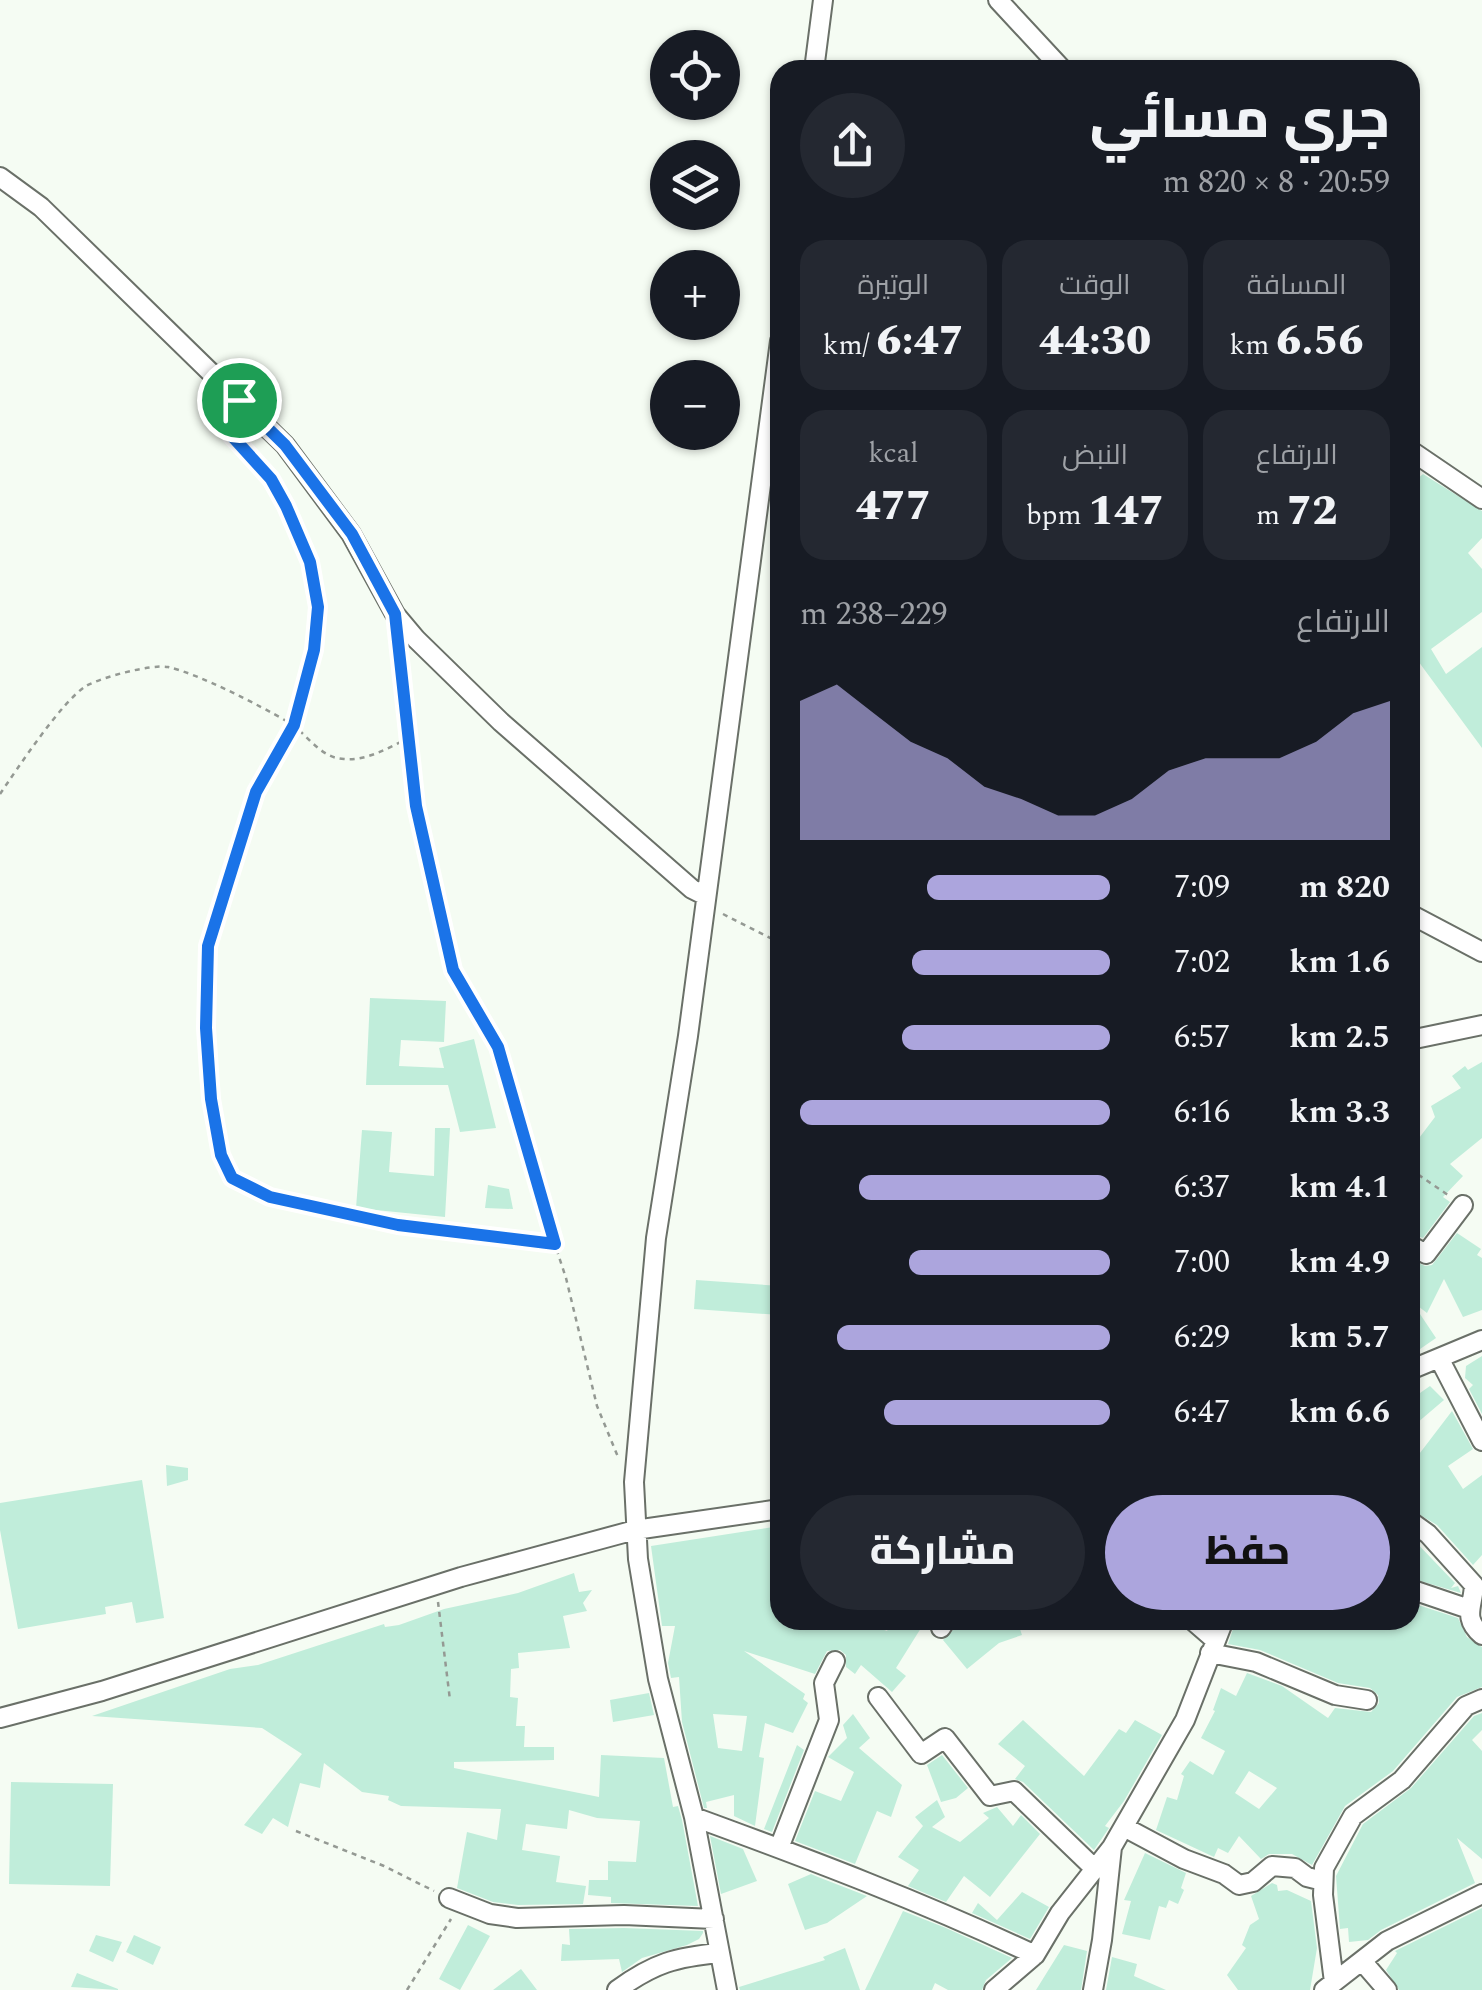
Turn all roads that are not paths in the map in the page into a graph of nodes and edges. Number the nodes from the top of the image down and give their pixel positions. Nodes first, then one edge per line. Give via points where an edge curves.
1 (823, 0) edge
2 (998, 0) edge
3 (815, 60) edge
4 (1054, 60) edge
5 (0, 178) edge
6 (770, 416) edge
7 (1420, 457) edge
8 (1482, 499) edge
9 (705, 900) junction
10 (1420, 919) edge
11 (1482, 952) edge
12 (1482, 1025) edge
13 (1420, 1038) edge
14 (1463, 1205) road end
15 (1420, 1251) edge
16 (1482, 1340) edge
17 (1439, 1358) junction
18 (1420, 1366) edge
19 (1482, 1441) edge
20 (770, 1510) edge
21 (1420, 1528) edge
22 (635, 1530) junction
23 (1420, 1592) edge
24 (1469, 1609) junction
25 (1200, 1630) edge
26 (1220, 1630) edge
27 (1482, 1635) edge
28 (1213, 1646) junction
29 (835, 1661) dead end
30 (878, 1696) dead end
31 (1482, 1699) edge
32 (1367, 1700) dead end
33 (0, 1718) edge
34 (694, 1817) junction
35 (1124, 1828) junction
36 (1112, 1847) junction
37 (779, 1848) junction
38 (1094, 1869) junction
39 (1322, 1881) junction
40 (1482, 1894) edge
41 (457, 1901) road end
42 (714, 1919) junction
43 (720, 1953) junction
44 (1034, 1955) junction
45 (1362, 1961) junction
46 (1329, 1986) edge
47 (617, 1990) edge
48 (727, 1990) edge
49 (994, 1990) edge
50 (1093, 1990) edge
51 (1386, 1990) edge

1 - 3 street
2 - 4 street
5 - 9 street via 41,207 285,445 352,534 395,614 501,722
6 - 9 street
7 - 8 street
9 - 22 street via 656,1238
10 - 11 street
12 - 13 street
14 - 15 street via 1426,1254
16 - 17 street
17 - 18 street
17 - 19 street
20 - 22 street
21 - 24 street via 1472,1582
22 - 33 street
22 - 34 street via 658,1679
23 - 24 street
24 - 27 street
25 - 28 street
26 - 28 street
28 - 32 street via 1334,1695
28 - 35 street via 1185,1720
29 - 37 street via 824,1684 829,1720
30 - 38 street via 921,1754 945,1738 990,1796 1014,1791
31 - 39 street via 1466,1706 1402,1780 1354,1816
34 - 37 street
34 - 42 street
35 - 36 street
35 - 39 street via 1239,1885 1272,1866
36 - 38 street
36 - 50 street
37 - 44 street
38 - 44 street
39 - 46 street
40 - 45 street
41 - 42 street via 517,1918
42 - 43 street
43 - 47 street via 670,1959
43 - 48 street
44 - 49 street
45 - 46 street
45 - 51 street

